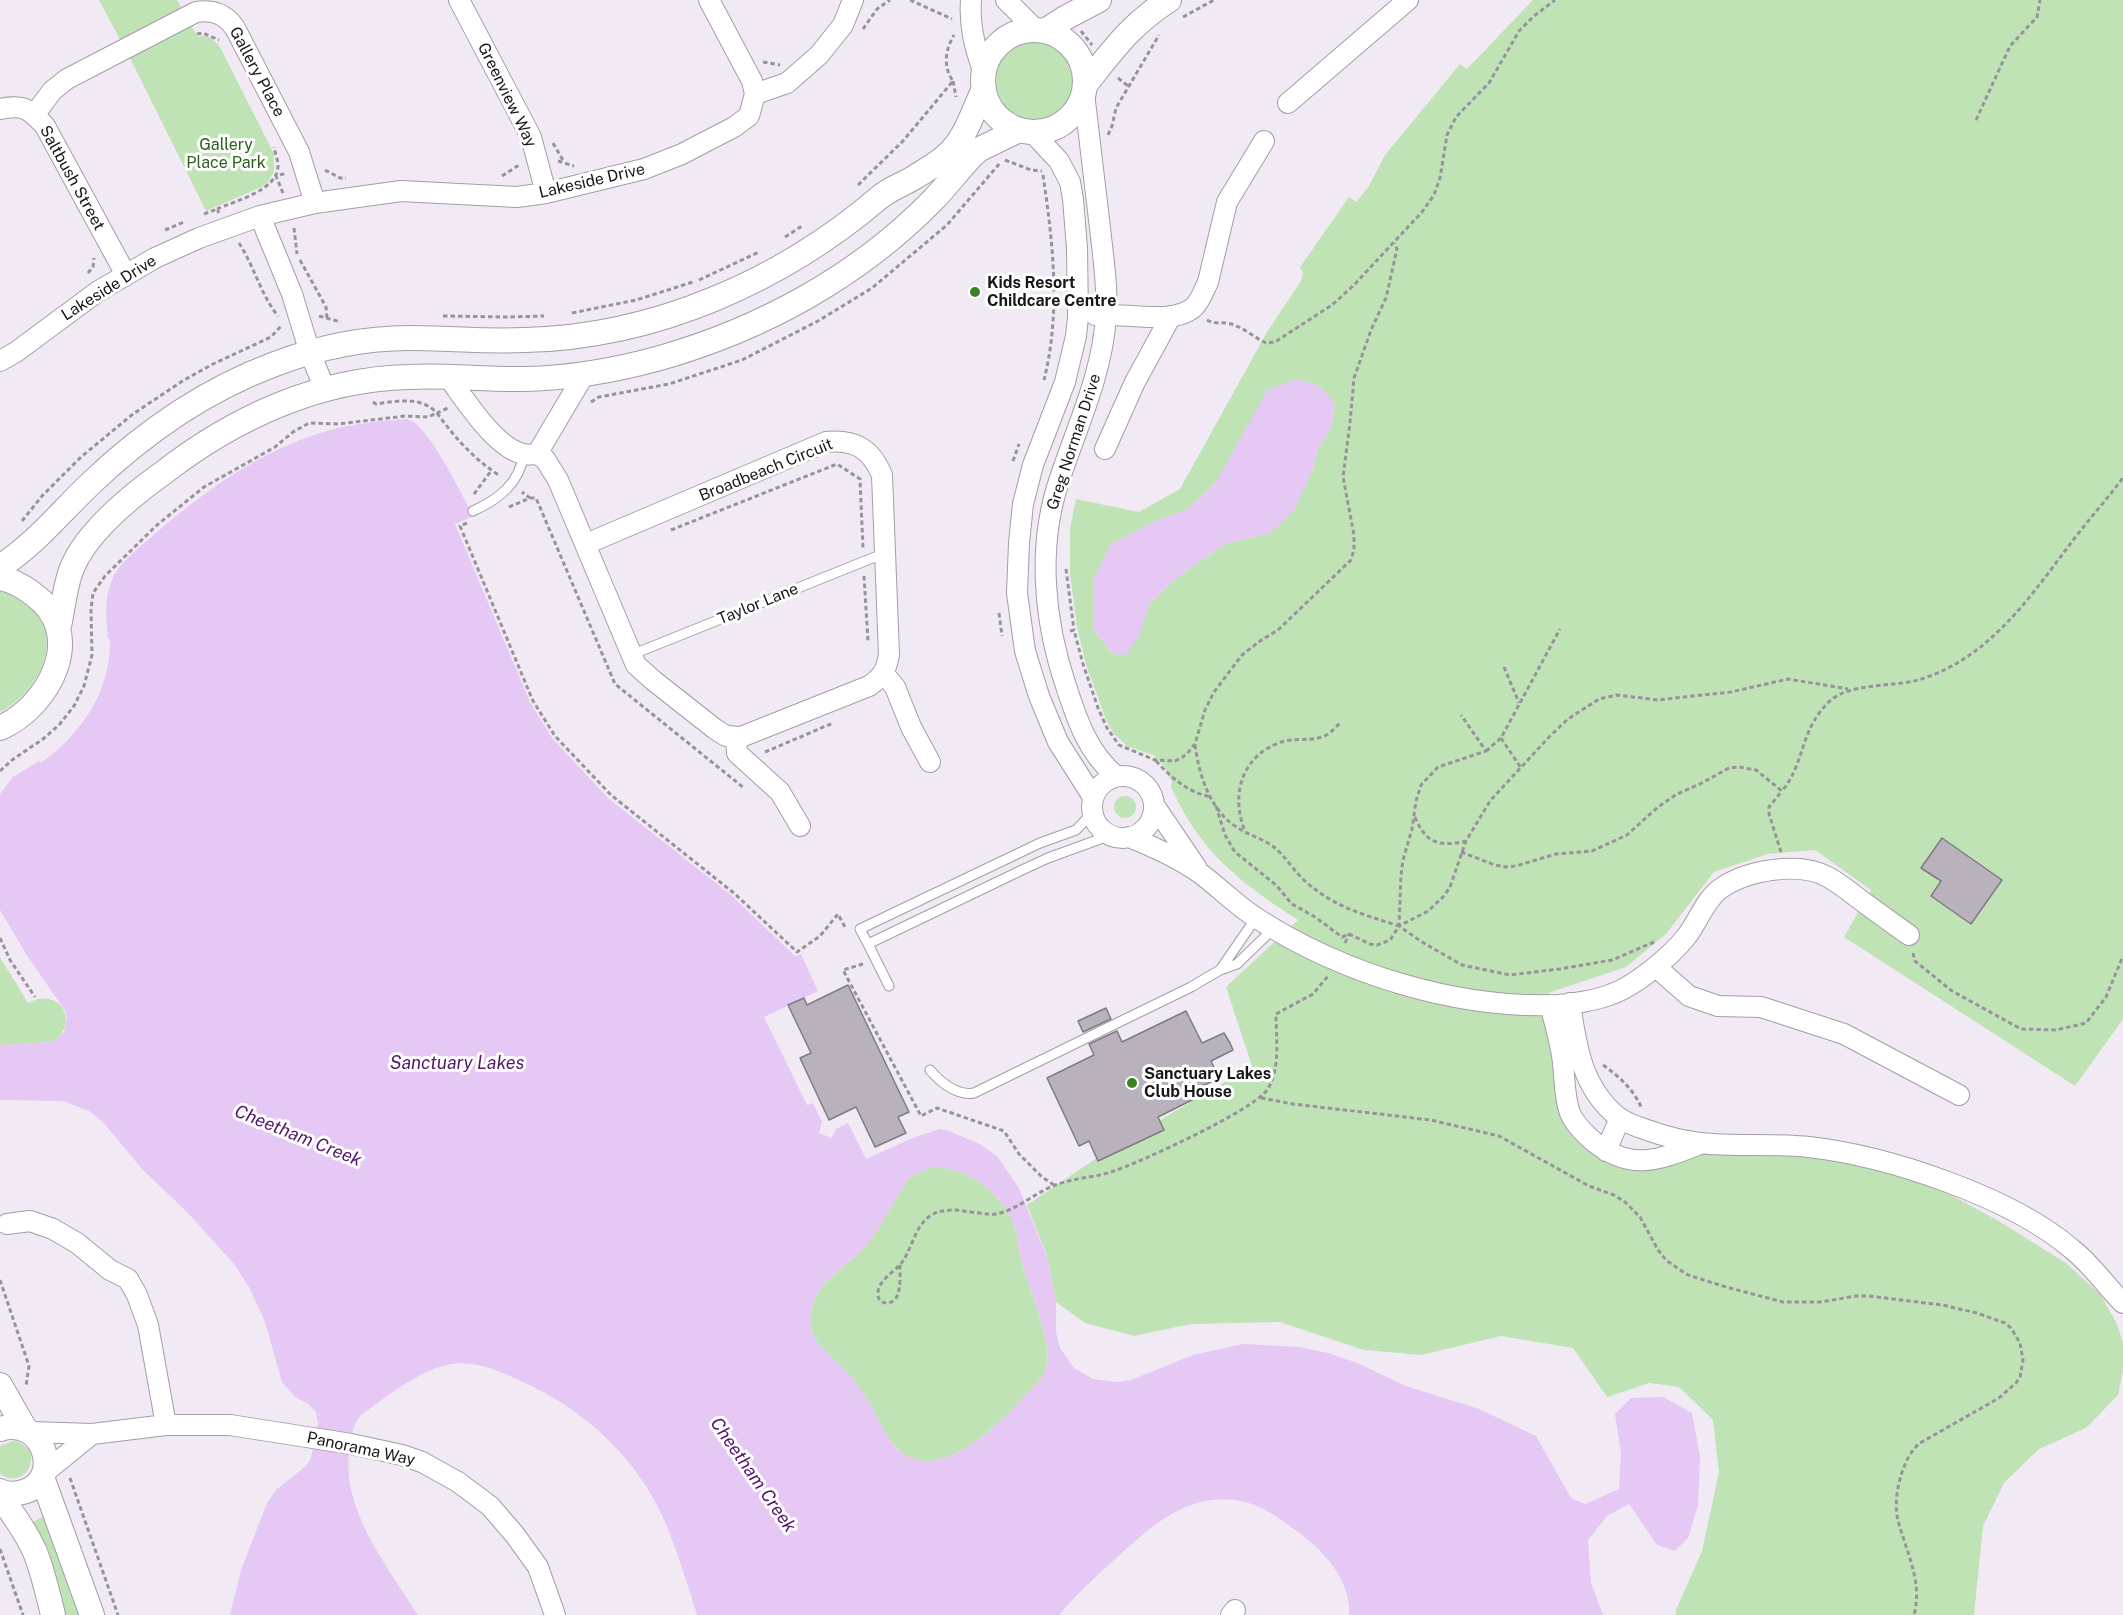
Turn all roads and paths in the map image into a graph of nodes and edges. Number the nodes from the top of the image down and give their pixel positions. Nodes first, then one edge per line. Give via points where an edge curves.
1 (459, 0) edge
2 (709, 0) edge
3 (853, 0) edge
4 (890, 0) edge
5 (910, 0) edge
6 (971, 0) edge
7 (1006, 0) edge
8 (1100, 0) edge
9 (1169, 0) edge
10 (1408, 0) edge
11 (1555, 0) edge
12 (2040, 0) edge
13 (961, 21) junction
14 (1040, 30) junction
15 (195, 35) dead end
16 (858, 35) dead end
17 (225, 48) dead end
18 (782, 66) dead end
19 (745, 68) junction
20 (984, 81) junction
21 (1085, 89) junction
22 (755, 94) junction
23 (1288, 103) dead end
24 (0, 109) edge
25 (35, 114) junction
26 (1976, 120) dead end
27 (1025, 131) junction
28 (1264, 141) dead end
29 (273, 145) dead end
30 (539, 162) junction
31 (579, 167) dead end
32 (305, 168) junction
33 (1043, 171) dead end
34 (276, 176) junction
35 (356, 177) dead end
36 (496, 178) dead end
37 (854, 189) dead end
38 (546, 193) junction
39 (315, 203) junction
40 (216, 209) junction
41 (290, 209) junction
42 (260, 216) junction
43 (196, 217) dead end
44 (186, 221) dead end
45 (809, 222) dead end
46 (229, 228) junction
47 (157, 235) dead end
48 (781, 240) dead end
49 (1394, 243) junction
50 (109, 245) junction
51 (762, 251) dead end
52 (126, 274) junction
53 (86, 275) dead end
54 (1193, 307) junction
55 (1106, 314) junction
56 (555, 315) dead end
57 (438, 316) dead end
58 (1171, 316) junction
59 (1078, 317) junction
60 (300, 318) junction
61 (327, 318) junction
62 (347, 322) dead end
63 (571, 325) junction
64 (409, 338) junction
65 (310, 353) junction
66 (0, 361) edge
67 (585, 373) junction
68 (409, 377) junction
69 (448, 377) junction
70 (1044, 381) dead end
71 (325, 389) junction
72 (1022, 437) dead end
73 (1105, 449) dead end
74 (530, 454) junction
75 (1011, 468) dead end
76 (490, 471) junction
77 (2123, 478) edge
78 (511, 486) junction
79 (470, 500) dead end
80 (473, 511) dead end
81 (499, 511) dead end
82 (470, 522) dead end
83 (18, 525) dead end
84 (665, 533) dead end
85 (1019, 543) junction
86 (586, 544) junction
87 (1046, 547) junction
88 (885, 553) junction
89 (1065, 561) dead end
90 (863, 562) junction
91 (0, 567) edge
92 (71, 570) junction
93 (0, 578) edge
94 (93, 593) junction
95 (999, 607) dead end
96 (59, 626) junction
97 (1560, 629) dead end
98 (1074, 630) junction
99 (1051, 636) junction
100 (868, 641) dead end
101 (1023, 641) junction
102 (631, 655) junction
103 (1504, 667) dead end
104 (884, 674) junction
105 (1848, 689) junction
106 (1519, 705) junction
107 (1461, 716) dead end
108 (843, 718) dead end
109 (1340, 723) dead end
110 (0, 728) edge
111 (736, 738) junction
112 (1501, 738) junction
113 (1195, 744) junction
114 (1486, 751) junction
115 (1155, 760) junction
116 (744, 761) junction
117 (930, 762) dead end
118 (1, 768) edge
119 (1521, 768) junction
120 (723, 771) dead end
121 (1116, 776) junction
122 (1782, 791) junction
123 (1210, 797) junction
124 (1093, 805) junction
125 (1154, 805) junction
126 (1216, 806) junction
127 (1414, 816) junction
128 (800, 826) dead end
129 (1244, 831) junction
130 (1120, 836) junction
131 (1466, 841) junction
132 (1461, 852) junction
133 (1785, 868) junction
134 (1201, 874) junction
135 (1256, 918) junction
136 (1399, 926) junction
137 (1274, 929) junction
138 (849, 933) dead end
139 (1349, 934) junction
140 (1909, 935) joint
141 (0, 938) edge
142 (1654, 942) dead end
143 (868, 944) junction
144 (2123, 956) edge
145 (1336, 962) junction
146 (864, 963) dead end
147 (1656, 967) junction
148 (1220, 970) junction
149 (889, 986) dead end
150 (35, 996) dead end
151 (1561, 1004) junction
152 (1579, 1057) junction
153 (930, 1070) dead end
154 (1959, 1095) dead end
155 (1261, 1098) junction
156 (1645, 1116) dead end
157 (1620, 1118) junction
158 (1700, 1143) junction
159 (1606, 1151) junction
160 (1054, 1185) junction
161 (7, 1224) dead end
162 (900, 1264) junction
163 (2123, 1303) edge
164 (0, 1385) edge
165 (166, 1425) junction
166 (0, 1429) edge
167 (28, 1430) junction
168 (92, 1434) junction
169 (43, 1475) junction
170 (0, 1491) edge
171 (0, 1496) edge
172 (0, 1549) edge
173 (23, 1615) edge
174 (53, 1615) edge
175 (92, 1615) edge
176 (555, 1615) edge
177 (1914, 1615) edge

1 - 30 street, Greenview Way via 531,137
2 - 19 street
3 - 22 street via 843,26 819,55 787,82
4 - 16 path via 877,9
5 - 13 path
6 - 13 street
7 - 14 street
8 - 14 street
9 - 21 street via 1129,31
10 - 23 street
11 - 49 path via 1519,31 1490,83 1456,117 1447,135 1434,195
12 - 26 path via 2037,17 2010,46
13 - 20 street via 975,49
13 - 37 path via 947,50 947,72 953,81 903,141
14 - 20 street via 1008,37 996,47 988,58
14 - 21 street via 1058,36 1075,50 1084,70
15 - 17 path via 211,35
18 - 19 path via 759,62
19 - 22 street
20 - 27 street via 988,103 995,114 1006,124
20 - 63 street via 960,140 946,157 887,192 842,228 785,265 694,307 632,325
21 - 27 street via 1077,109 1065,122 1049,130
21 - 55 street, Greg Norman Drive
22 - 38 street, Lakeside Drive via 749,116 682,154 644,169
24 - 25 street, Saltbush Street via 16,106
25 - 32 street, Gallery Place via 67,79 196,12 210,10 227,18 235,28
25 - 50 street, Saltbush Street
27 - 59 street, Greg Norman Drive via 1059,161 1070,182 1077,248
27 - 67 street via 980,149 891,239 806,298 694,348
28 - 54 street via 1227,202 1208,282
29 - 34 path
30 - 31 path via 552,160
30 - 36 path via 516,166
30 - 38 street, Greenview Way
32 - 34 path
32 - 35 path via 318,167 340,178
32 - 39 street, Gallery Place
33 - 70 path via 1055,284
34 - 40 path via 264,189
34 - 41 path
38 - 39 street, Lakeside Drive via 517,197 401,192
39 - 41 street, Lakeside Drive
40 - 43 path
40 - 46 path
41 - 42 street, Lakeside Drive
41 - 61 path via 297,254 326,307
42 - 46 street, Lakeside Drive
42 - 60 street
44 - 47 path
45 - 48 path
46 - 52 street, Lakeside Drive via 178,247
46 - 83 path via 270,306 284,321 272,337 193,374 133,414 74,463
49 - 54 path via 1332,305 1275,342 1266,343 1226,323 1212,323
49 - 113 path via 1397,249 1386,298 1354,378 1343,477 1354,535 1351,560 1284,624 1242,655 1214,692
50 - 52 street, Saltbush Street
50 - 53 path via 94,258
51 - 63 path via 699,280
52 - 66 street, Lakeside Drive
54 - 58 street
55 - 58 street
55 - 59 street
55 - 87 street, Greg Norman Drive via 1098,368 1058,483
56 - 57 path
58 - 73 street
59 - 85 street, Greg Norman Drive via 1065,382 1030,476
60 - 61 path
60 - 65 street
61 - 62 path
63 - 64 street via 500,341
63 - 67 street
64 - 65 street via 354,342
64 - 68 street
65 - 71 street
65 - 91 street via 238,380 164,423 96,479 32,544
67 - 69 street via 527,379
67 - 74 street
68 - 69 street
68 - 71 street
69 - 74 street via 488,428 513,450
71 - 92 street via 233,425 179,460 100,528
72 - 75 path
74 - 78 lane
74 - 86 street via 545,459
76 - 78 path
76 - 79 path
76 - 94 path via 462,446 437,413 428,417 309,423 204,488 128,552
77 - 105 path via 2043,582 1980,647 1949,668 1919,680
78 - 80 lane
78 - 81 path via 530,498
82 - 138 path via 460,526 533,701 555,736 611,795 735,894 797,952 820,936 838,914
84 - 90 path via 837,464 860,479
85 - 87 street
85 - 101 street, Greg Norman Drive via 1017,593
86 - 88 street, Broadbeach Circuit via 826,442 842,440 858,445 875,458 882,475
86 - 102 street
87 - 99 street, Greg Norman Drive
88 - 90 lane, Taylor Lane
88 - 104 street, Broadbeach Circuit via 890,655
89 - 98 path
90 - 100 path
90 - 102 lane, Taylor Lane
92 - 94 path
92 - 96 street
93 - 96 street via 37,597
94 - 118 path via 92,656 74,706 43,739
95 - 101 path via 1003,644
96 - 110 street via 58,663 43,694 15,720
97 - 106 path
98 - 99 path
98 - 115 path via 1107,729 1119,745
99 - 121 street, Greg Norman Drive via 1089,745
101 - 124 street, Greg Norman Drive via 1049,720
102 - 111 street via 642,672 662,688 715,729
103 - 106 path
104 - 111 street via 869,686
104 - 117 street via 895,687
105 - 119 path via 1788,679 1731,692 1658,700 1606,696 1568,719
105 - 122 path via 1820,711 1791,780
106 - 112 path
107 - 114 path
108 - 116 path
109 - 129 path via 1323,737 1279,743 1250,762 1240,785 1238,806
111 - 116 street via 736,753
112 - 114 path
112 - 119 path
113 - 115 path via 1175,760
113 - 123 path
114 - 127 path via 1431,773 1418,792
115 - 123 path via 1184,787
116 - 120 path
116 - 128 street via 780,792
119 - 131 path via 1490,801
121 - 124 street via 1098,787
121 - 125 street, Greg Norman Drive via 1137,779 1151,794
122 - 132 path via 1756,770 1729,768 1677,794 1627,835 1592,851 1549,855 1506,867
122 - 133 path via 1769,807 1769,814
123 - 126 path
124 - 130 street, Greg Norman Drive via 1102,830
124 - 143 lane via 1076,830 1040,843 860,929
125 - 130 street via 1150,822 1137,834
125 - 134 street, Greg Norman Drive
126 - 129 path
126 - 139 path via 1235,852 1298,908 1342,937
127 - 131 path via 1425,834 1441,845
127 - 136 path via 1401,875
129 - 136 path via 1273,846 1303,879 1335,902 1355,913
130 - 134 street, Greg Norman Drive via 1172,856
130 - 143 lane via 1022,870
131 - 132 path
132 - 136 path via 1444,896 1428,911
133 - 140 street, Greg Norman Drive via 1809,869 1828,877
133 - 147 street, Greg Norman Drive via 1739,879 1719,889 1686,937
134 - 135 street, Greg Norman Drive
135 - 137 street, Greg Norman Drive
135 - 148 lane
136 - 139 path via 1390,940 1377,945
136 - 142 path via 1462,965 1510,975 1612,960
137 - 145 street, Greg Norman Drive
137 - 148 lane via 1237,964
139 - 145 path
140 - 144 path via 1915,961 1952,991 2021,1029 2056,1030 2086,1023 2106,997
141 - 150 path
143 - 149 lane
145 - 151 street, Greg Norman Drive via 1396,984 1464,998
145 - 155 path via 1314,994 1276,1014 1276,1063
146 - 160 path via 843,970 921,1116 937,1108 1004,1131 1019,1154
147 - 151 street, Greg Norman Drive via 1612,994
147 - 154 street via 1689,996 1718,1006 1761,1007 1844,1034
148 - 153 lane via 974,1093 945,1085
151 - 152 street
151 - 159 street via 1558,1034 1570,1114 1585,1134
152 - 156 path via 1597,1061 1615,1074 1631,1089
152 - 157 street via 1600,1099
155 - 160 path via 1124,1167
155 - 177 path via 1431,1120 1499,1136 1625,1202 1640,1217 1667,1261 1688,1275 1726,1287 1783,1302 1863,1296 1942,1305 1996,1319 2011,1328 2020,1343 2023,1360 2016,1383 1999,1398 1920,1443 1904,1464 1896,1511 1916,1582
157 - 158 street via 1667,1137
157 - 159 street
158 - 159 street via 1665,1158 1639,1161
158 - 163 street via 1810,1147 1870,1158 1938,1179 1995,1202 2073,1249
160 - 162 path via 997,1214 952,1210 932,1214
161 - 165 street via 30,1221 53,1229 128,1279 148,1325
162 - 162 path via 881,1285 878,1295 885,1303 896,1300
164 - 167 street
165 - 168 street, Panorama Way
165 - 176 street, Panorama Way via 230,1425 351,1444 422,1462 472,1491 505,1522 537,1567
166 - 167 street via 14,1426
167 - 168 street, Panorama Way
167 - 169 street via 45,1450
168 - 169 street
169 - 170 street via 27,1491
169 - 175 street
171 - 174 street via 34,1551
172 - 173 path

